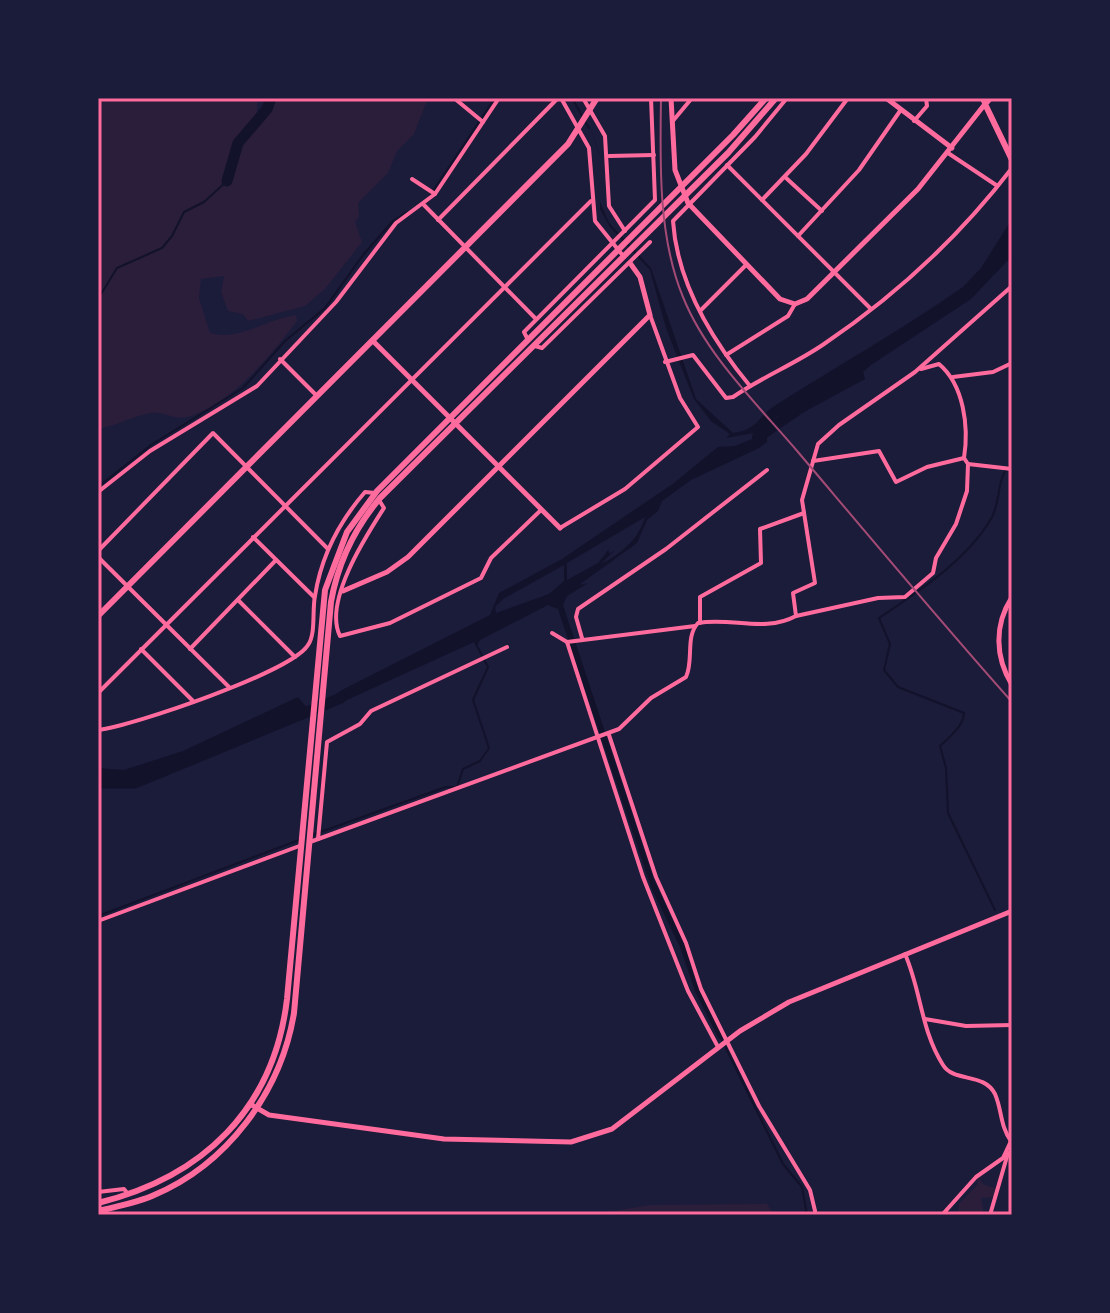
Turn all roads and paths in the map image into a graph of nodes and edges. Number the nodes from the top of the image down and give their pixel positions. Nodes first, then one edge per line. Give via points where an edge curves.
1 (454, 98) edge
2 (499, 98) edge
3 (560, 98) edge
4 (583, 98) edge
5 (597, 98) edge
6 (651, 98) edge
7 (671, 98) edge
8 (692, 98) edge
9 (766, 98) edge
10 (776, 98) edge
11 (787, 98) edge
12 (848, 98) edge
13 (886, 98) edge
14 (926, 98) edge
15 (986, 100) edge
16 (592, 111) junction
17 (900, 111) junction
18 (914, 121) junction
19 (483, 122) junction
20 (672, 122) junction
21 (583, 124) junction
22 (950, 151) junction
23 (654, 155) junction
24 (609, 156) junction
25 (1012, 160) edge
26 (727, 165) junction
27 (1012, 168) edge
28 (785, 177) junction
29 (412, 179) dead end
30 (996, 185) junction
31 (435, 194) junction
32 (762, 200) junction
33 (591, 201) junction
34 (688, 203) junction
35 (423, 204) junction
36 (822, 211) junction
37 (438, 220) junction
38 (625, 231) junction
39 (798, 236) junction
40 (650, 242) dead end
41 (612, 244) junction
42 (466, 248) junction
43 (630, 263) junction
44 (746, 265) junction
45 (602, 272) junction
46 (834, 273) junction
47 (503, 286) junction
48 (1012, 286) edge
49 (795, 304) junction
50 (871, 309) junction
51 (700, 311) junction
52 (650, 315) junction
53 (537, 319) junction
54 (373, 341) junction
55 (531, 342) junction
56 (726, 355) junction
57 (280, 359) junction
58 (665, 362) junction
59 (1012, 363) edge
60 (915, 372) junction
61 (953, 377) junction
62 (410, 378) junction
63 (751, 387) junction
64 (317, 396) junction
65 (452, 421) junction
66 (964, 458) junction
67 (813, 461) junction
68 (968, 464) junction
69 (498, 466) junction
70 (247, 467) junction
71 (1012, 469) edge
72 (767, 470) dead end
73 (98, 492) edge
74 (377, 497) junction
75 (284, 505) junction
76 (541, 510) junction
77 (804, 513) junction
78 (560, 528) joint
79 (253, 537) junction
80 (328, 549) junction
81 (98, 554) edge
82 (276, 560) junction
83 (128, 587) junction
84 (343, 591) junction
85 (314, 597) junction
86 (1012, 597) edge
87 (238, 600) junction
88 (98, 616) edge
89 (796, 616) junction
90 (166, 624) junction
91 (698, 624) junction
92 (552, 633) dead end
93 (582, 638) junction
94 (567, 642) junction
95 (507, 647) dead end
96 (141, 649) junction
97 (190, 649) junction
98 (295, 657) junction
99 (1012, 685) edge
100 (229, 687) junction
101 (98, 693) edge
102 (193, 701) junction
103 (98, 730) edge
104 (609, 734) junction
105 (597, 738) junction
106 (305, 839) junction
107 (318, 839) junction
108 (1012, 911) edge
109 (98, 921) edge
110 (905, 954) junction
111 (925, 1019) junction
112 (1012, 1025) edge
113 (727, 1040) junction
114 (719, 1047) junction
115 (254, 1106) junction
116 (1011, 1142) edge
117 (98, 1192) edge
118 (129, 1196) junction
119 (98, 1203) edge
120 (98, 1211) edge
121 (816, 1215) edge
122 (942, 1215) edge
123 (990, 1215) edge

1 - 19 street
2 - 19 street
3 - 21 street
3 - 37 street
4 - 16 street
5 - 16 main road
6 - 23 street
7 - 20 street
8 - 20 street
9 - 45 main road
10 - 45 main road via 748,132
11 - 26 street
12 - 28 street
13 - 17 street
14 - 18 street via 927,106
15 - 22 street
15 - 25 main road
16 - 21 main road
16 - 24 street
17 - 18 street
17 - 36 street
18 - 22 street
19 - 31 street
20 - 34 street via 675,170
21 - 33 street via 590,152
21 - 42 main road
22 - 30 street
22 - 46 street
23 - 24 street
23 - 38 street via 655,200
24 - 38 street via 609,206
26 - 32 street
26 - 34 street
27 - 30 street
28 - 32 street
28 - 36 street
29 - 31 street
30 - 50 street via 951,240
31 - 35 street
32 - 39 street
33 - 41 street via 597,225
33 - 47 street
34 - 44 street
34 - 51 street via 673,226
35 - 37 street
35 - 57 street via 396,223 336,302
36 - 39 street
37 - 42 street
38 - 41 street
39 - 46 street
40 - 43 street
41 - 43 street
41 - 53 street
42 - 47 street
42 - 54 main road
43 - 52 street via 642,281
43 - 55 street via 542,348
44 - 49 street via 780,299
44 - 51 street
45 - 55 main road
46 - 49 street
46 - 50 street
47 - 53 street
47 - 62 street
48 - 60 street
49 - 56 street via 788,316
50 - 63 street via 814,351
51 - 56 street
52 - 58 street
52 - 69 street
53 - 55 street via 524,333
54 - 62 street
54 - 64 main road
55 - 65 main road
56 - 63 street
57 - 64 street
57 - 73 street via 251,391 150,451
58 - 63 street via 695,356 729,398
58 - 78 street via 698,427 625,489
59 - 61 street via 993,372
60 - 61 street via 939,364
60 - 67 street via 839,425 818,444
61 - 66 street via 962,407
62 - 65 street
62 - 75 street
64 - 70 main road
65 - 69 street
65 - 74 main road
66 - 67 street via 896,482 879,451
66 - 68 street
67 - 77 street via 803,494
68 - 71 street
68 - 89 street via 958,521 923,583 901,599 878,598
69 - 76 street
69 - 84 street via 408,557
70 - 75 street
70 - 81 street via 213,433
70 - 83 main road
72 - 93 street via 657,556 582,606 575,614
74 - 80 street via 366,491
74 - 84 street via 384,508 361,542
74 - 106 main road via 351,539 333,590
74 - 106 main road via 358,514 325,590
75 - 79 street
75 - 80 street
76 - 78 street
76 - 84 street via 491,558 481,578 390,623 340,636
77 - 89 street via 815,580 793,593
77 - 91 street via 760,529 761,563 700,597
79 - 82 street
79 - 90 street
80 - 85 street
81 - 83 street
82 - 85 street
82 - 87 street
83 - 88 main road
83 - 90 street
85 - 98 street via 310,641
86 - 99 street via 998,643
87 - 97 street
87 - 98 street
89 - 91 street via 767,626 739,621
90 - 96 street
90 - 97 street
91 - 93 street
91 - 104 street via 686,677
92 - 94 street
93 - 94 street
94 - 105 street
95 - 107 street via 371,711 360,724 327,742
96 - 101 street
96 - 102 street
97 - 100 street
98 - 100 street
100 - 102 street
102 - 103 street
104 - 105 street
104 - 113 street via 656,877
105 - 107 street
105 - 114 street via 688,991
106 - 107 street
106 - 109 street
106 - 115 main road via 283,1023
108 - 110 street
110 - 111 street
110 - 113 street via 789,1002
111 - 112 street via 966,1026
111 - 116 street via 947,1070 983,1082 994,1093
113 - 114 street
113 - 121 street via 771,1129 808,1185
114 - 115 street via 620,1124 581,1141 434,1138 269,1115
115 - 118 main road via 200,1158
115 - 120 main road via 222,1149 186,1178 149,1197
116 - 122 street via 1003,1158 976,1177
116 - 123 street
117 - 118 street via 124,1189
118 - 119 main road

